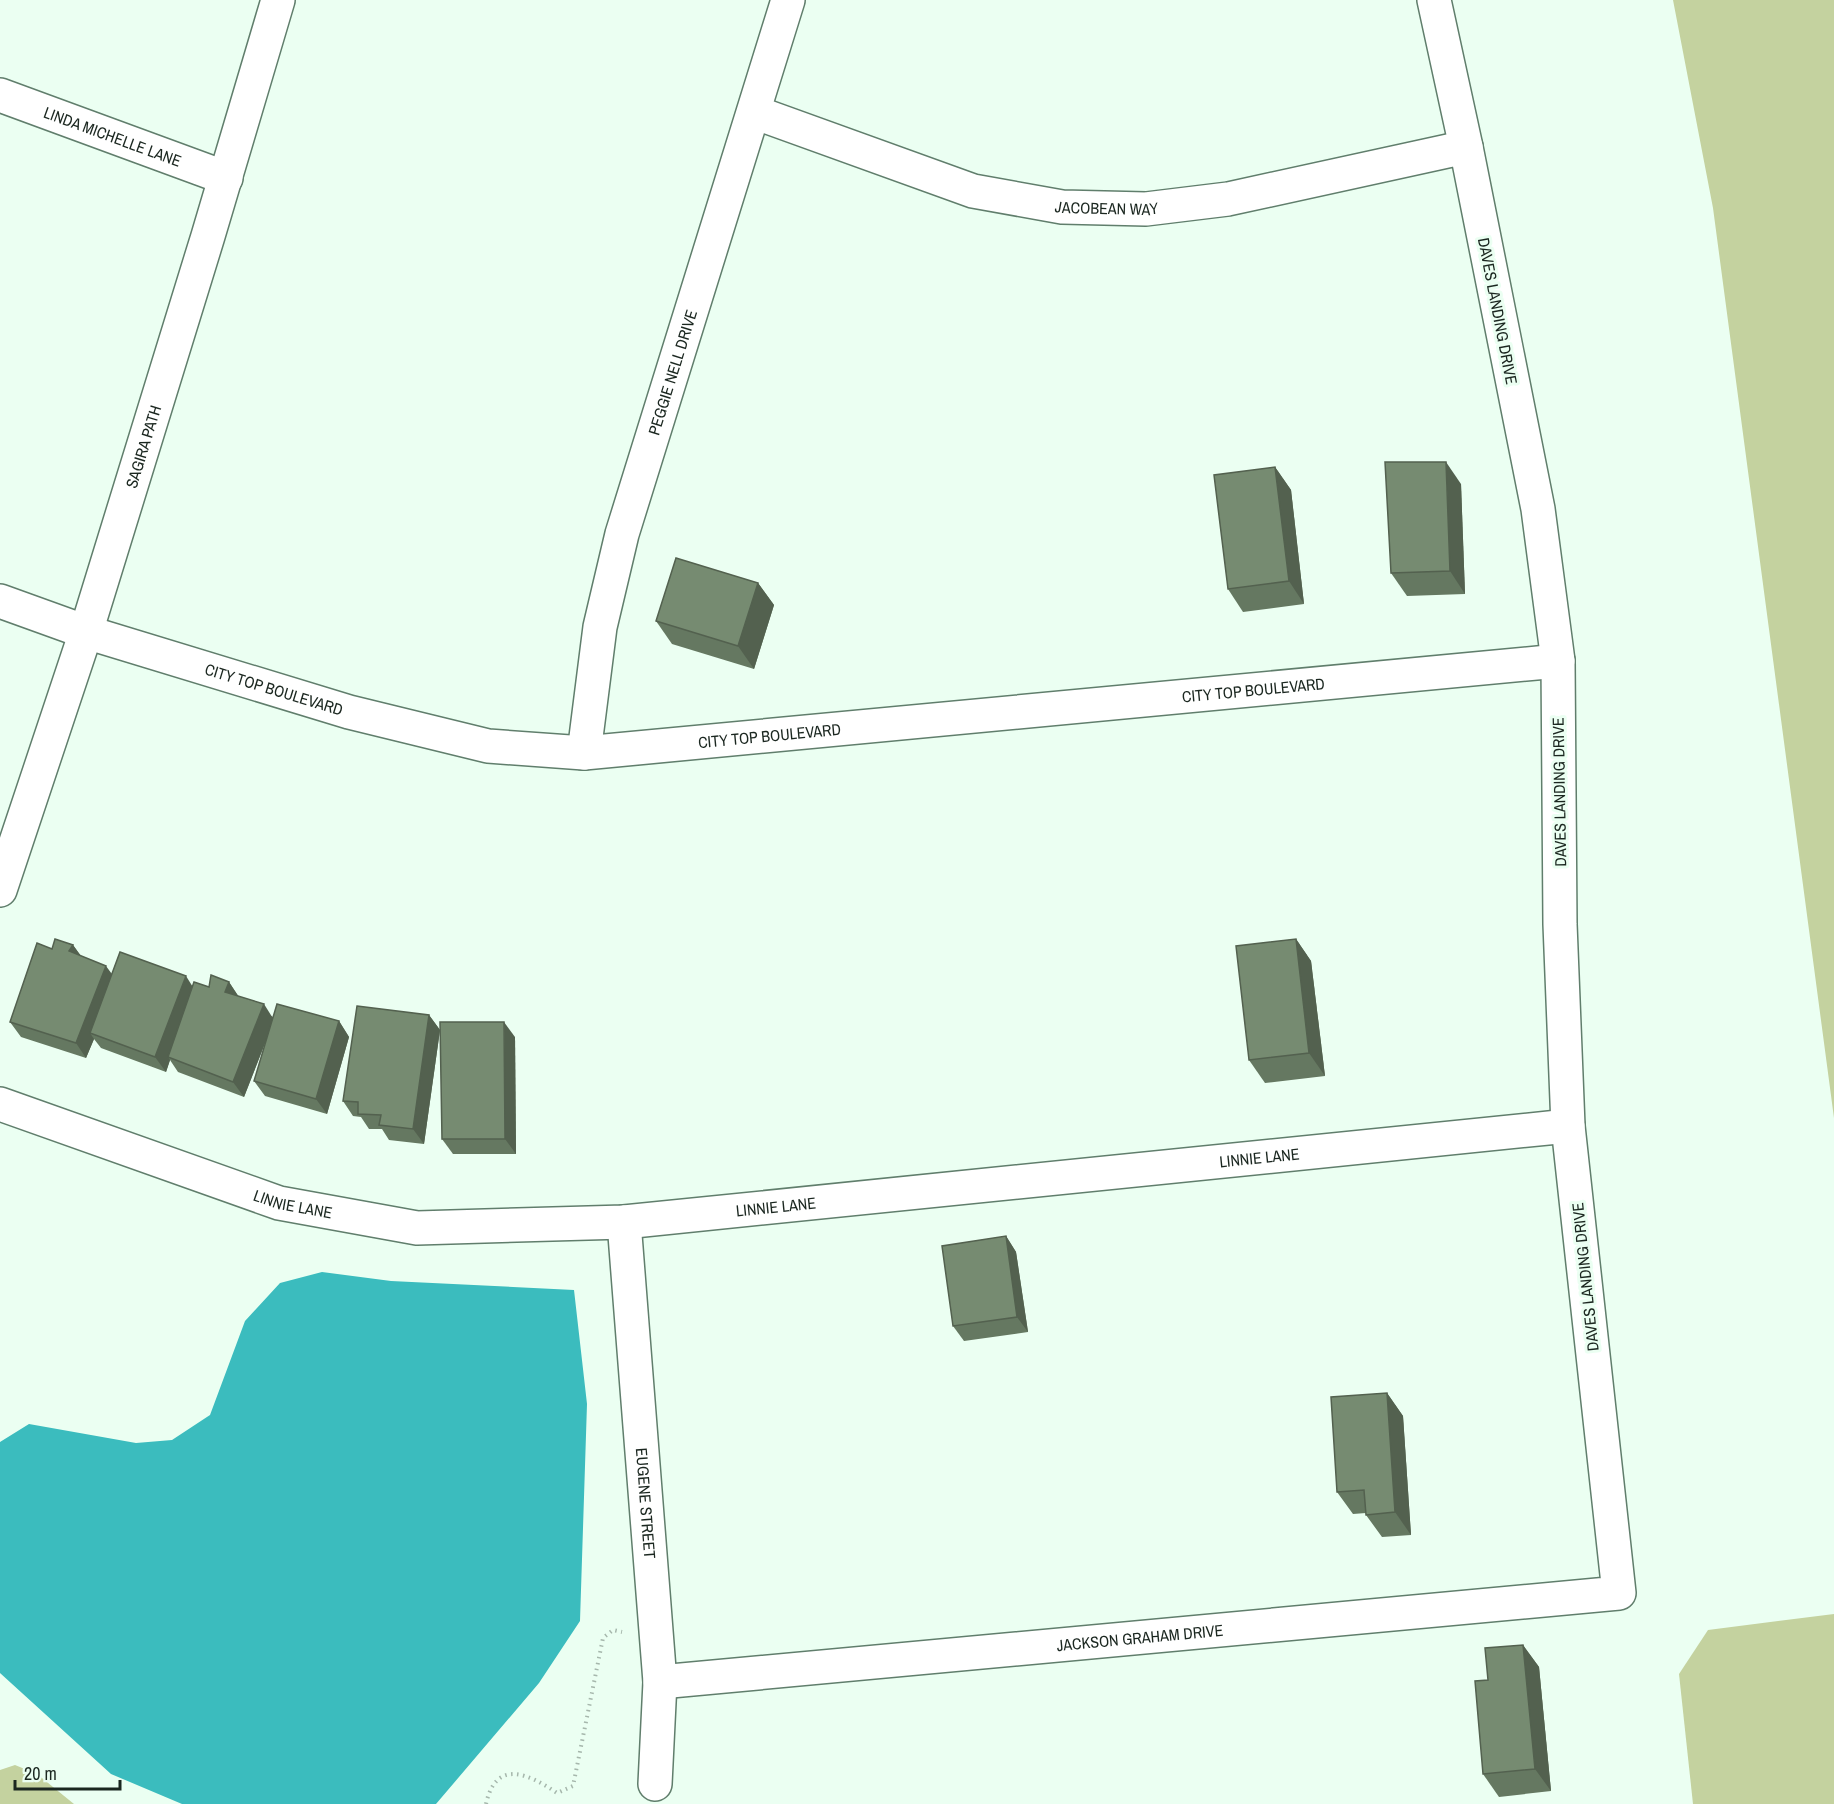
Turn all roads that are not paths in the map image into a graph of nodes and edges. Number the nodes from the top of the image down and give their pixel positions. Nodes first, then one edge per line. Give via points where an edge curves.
1 (278, 0) edge
2 (788, 0) edge
3 (1434, 0) edge
4 (0, 95) edge
5 (754, 112) junction
6 (1466, 147) junction
7 (226, 178) junction
8 (0, 601) edge
9 (86, 632) junction
10 (1558, 661) junction
11 (584, 753) junction
12 (0, 890) edge
13 (0, 1104) edge
14 (1568, 1126) junction
15 (624, 1222) junction
16 (1619, 1593) joint
17 (660, 1682) junction
18 (655, 1784) dead end

1 - 7 street, SAGIRA PATH
2 - 5 street, PEGGIE NELL DRIVE
3 - 6 street, DAVES LANDING DRIVE
4 - 7 street, LINDA MICHELLE LANE
5 - 6 street, JACOBEAN WAY via 974,191 1062,207 1146,209 1228,199
5 - 11 street, PEGGIE NELL DRIVE via 622,534 600,627
6 - 10 street, DAVES LANDING DRIVE via 1538,509
7 - 9 street, SAGIRA PATH
8 - 9 street, CITY TOP BOULEVARD
9 - 11 street, CITY TOP BOULEVARD via 350,712 488,746
9 - 12 street, SAGIRA PATH
10 - 11 street, CITY TOP BOULEVARD
10 - 14 street, DAVES LANDING DRIVE via 1560,924
13 - 15 street, LINNIE LANE via 279,1203 417,1228
14 - 15 street, LINNIE LANE
14 - 16 street, DAVES LANDING DRIVE
15 - 17 street, EUGENE STREET
16 - 17 street, JACKSON GRAHAM DRIVE
17 - 18 street, EUGENE STREET

